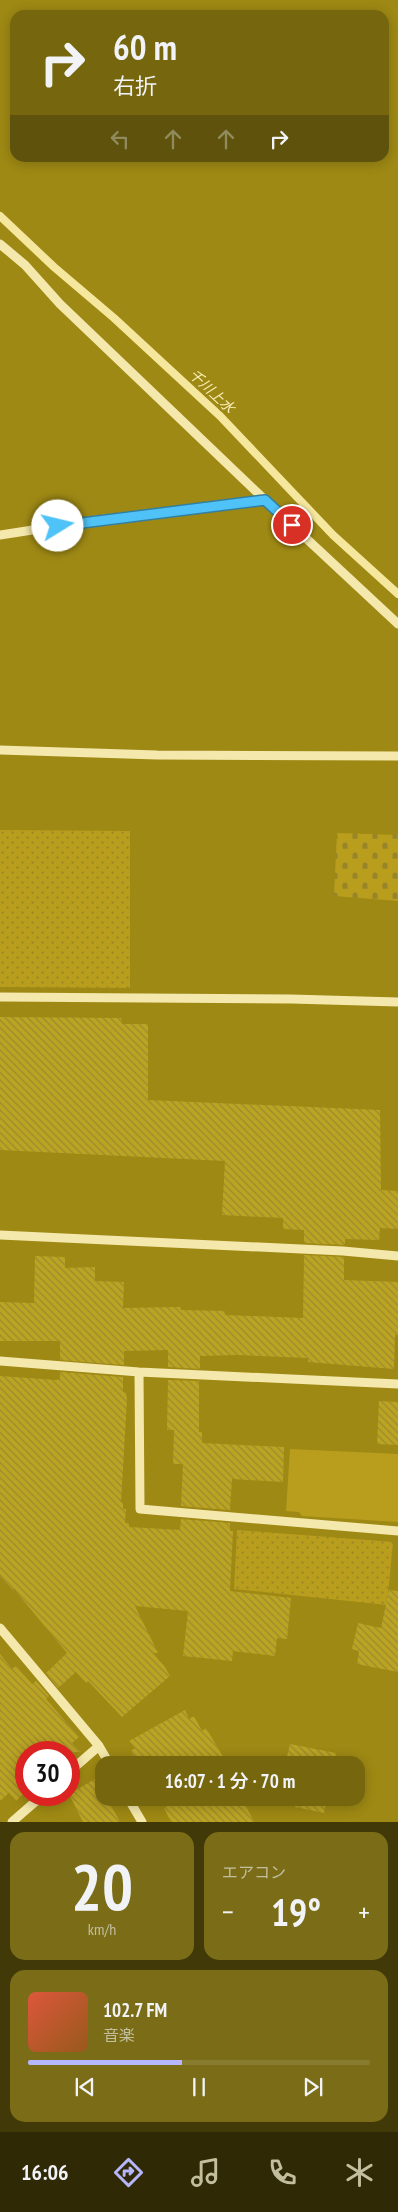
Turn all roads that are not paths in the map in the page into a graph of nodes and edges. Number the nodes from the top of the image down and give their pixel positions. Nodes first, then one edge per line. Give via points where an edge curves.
1 (0, 244) edge
2 (265, 500) junction
3 (0, 535) edge
4 (398, 624) edge
5 (0, 750) edge
6 (398, 756) edge
7 (0, 997) edge
8 (398, 1002) edge
9 (0, 1235) edge
10 (398, 1256) edge
11 (0, 1361) edge
12 (139, 1372) junction
13 (398, 1384) edge
14 (398, 1531) edge
15 (0, 1628) edge
16 (99, 1746) junction
17 (105, 1756) edge
18 (80, 1762) edge
19 (30, 1806) edge
20 (133, 1806) edge
21 (12, 1822) edge
22 (142, 1822) edge

1 - 2 street
2 - 3 street
2 - 4 street
5 - 6 street via 157,755
7 - 8 street
9 - 10 street via 343,1250
11 - 12 street
12 - 13 street
12 - 14 street via 140,1509
15 - 16 street
16 - 17 street
16 - 18 street
19 - 21 street
20 - 22 street

